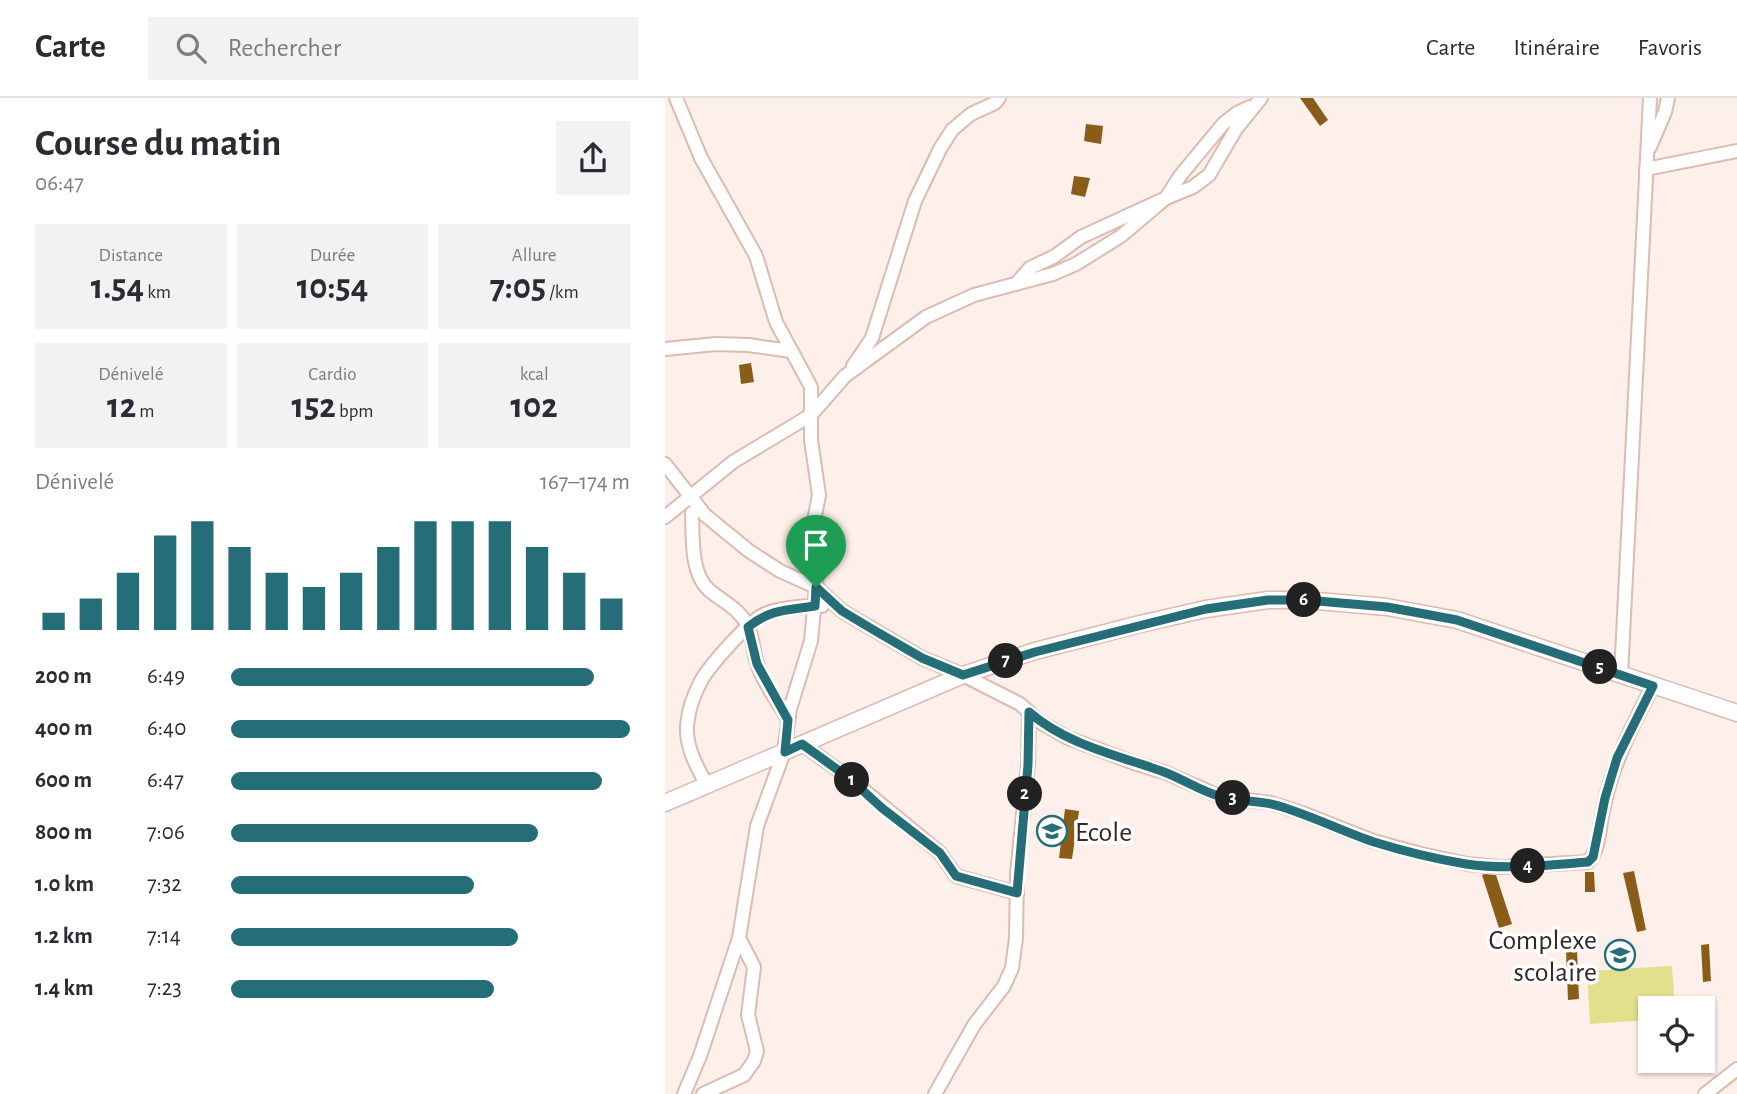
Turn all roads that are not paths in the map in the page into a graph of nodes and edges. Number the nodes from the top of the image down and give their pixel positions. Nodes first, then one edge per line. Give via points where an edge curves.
1 (676, 98) edge
2 (999, 98) edge
3 (1650, 98) edge
4 (1668, 98) edge
5 (1258, 102) edge
6 (1737, 151) edge
7 (1647, 155) junction
8 (1646, 169) junction
9 (1166, 198) junction
10 (1016, 284) junction
11 (665, 349) edge
12 (791, 351) junction
13 (845, 376) junction
14 (811, 415) junction
15 (665, 464) edge
16 (691, 495) junction
17 (699, 514) junction
18 (668, 515) edge
19 (816, 587) junction
20 (815, 606) junction
21 (837, 606) junction
22 (748, 627) junction
23 (963, 675) junction
24 (1621, 675) junction
25 (1653, 686) junction
26 (1029, 712) junction
27 (1737, 713) edge
28 (788, 720) junction
29 (802, 744) junction
30 (785, 752) junction
31 (707, 785) junction
32 (665, 803) edge
33 (1017, 893) junction
34 (739, 938) junction
35 (1737, 1069) edge
36 (684, 1094) edge
37 (703, 1094) edge
38 (936, 1094) edge
39 (1705, 1094) edge

1 - 12 street via 701,158 756,256 776,322
2 - 13 street via 952,130 940,149 915,201 872,338
3 - 7 street
4 - 7 street
5 - 9 street via 1223,124
5 - 9 street via 1235,129 1209,175
6 - 8 street
7 - 8 street
8 - 24 street
9 - 10 street via 1081,237 1030,268
9 - 10 street via 1121,236 1076,264
10 - 13 street via 974,295 926,317
11 - 12 street via 727,344
12 - 14 street via 811,387
13 - 14 street
14 - 16 street via 733,462
14 - 19 street via 819,495 812,531
15 - 16 street
16 - 17 street
16 - 18 street
17 - 18 street
17 - 19 street via 780,571
17 - 22 street via 693,545 700,579 730,604
19 - 20 street
19 - 21 street
20 - 21 street
20 - 22 street via 776,611
20 - 28 street via 811,641
21 - 23 street via 922,658
22 - 28 street via 757,664
22 - 31 street via 700,682 687,720 688,744
23 - 24 street via 1140,624 1268,600 1351,603 1427,613
23 - 26 street
23 - 29 street
24 - 25 street
25 - 26 street via 1617,758 1593,857 1588,862 1500,867 1421,854 1271,803 1221,797 1068,738
25 - 27 street
26 - 33 street
28 - 30 street
29 - 30 street
29 - 33 street via 940,853 956,876
30 - 31 street
30 - 34 street via 757,826
31 - 32 street
33 - 38 street via 1016,938 1007,980 974,1025
34 - 36 street
34 - 37 street via 754,967 748,1015 757,1051 744,1075
35 - 39 street

